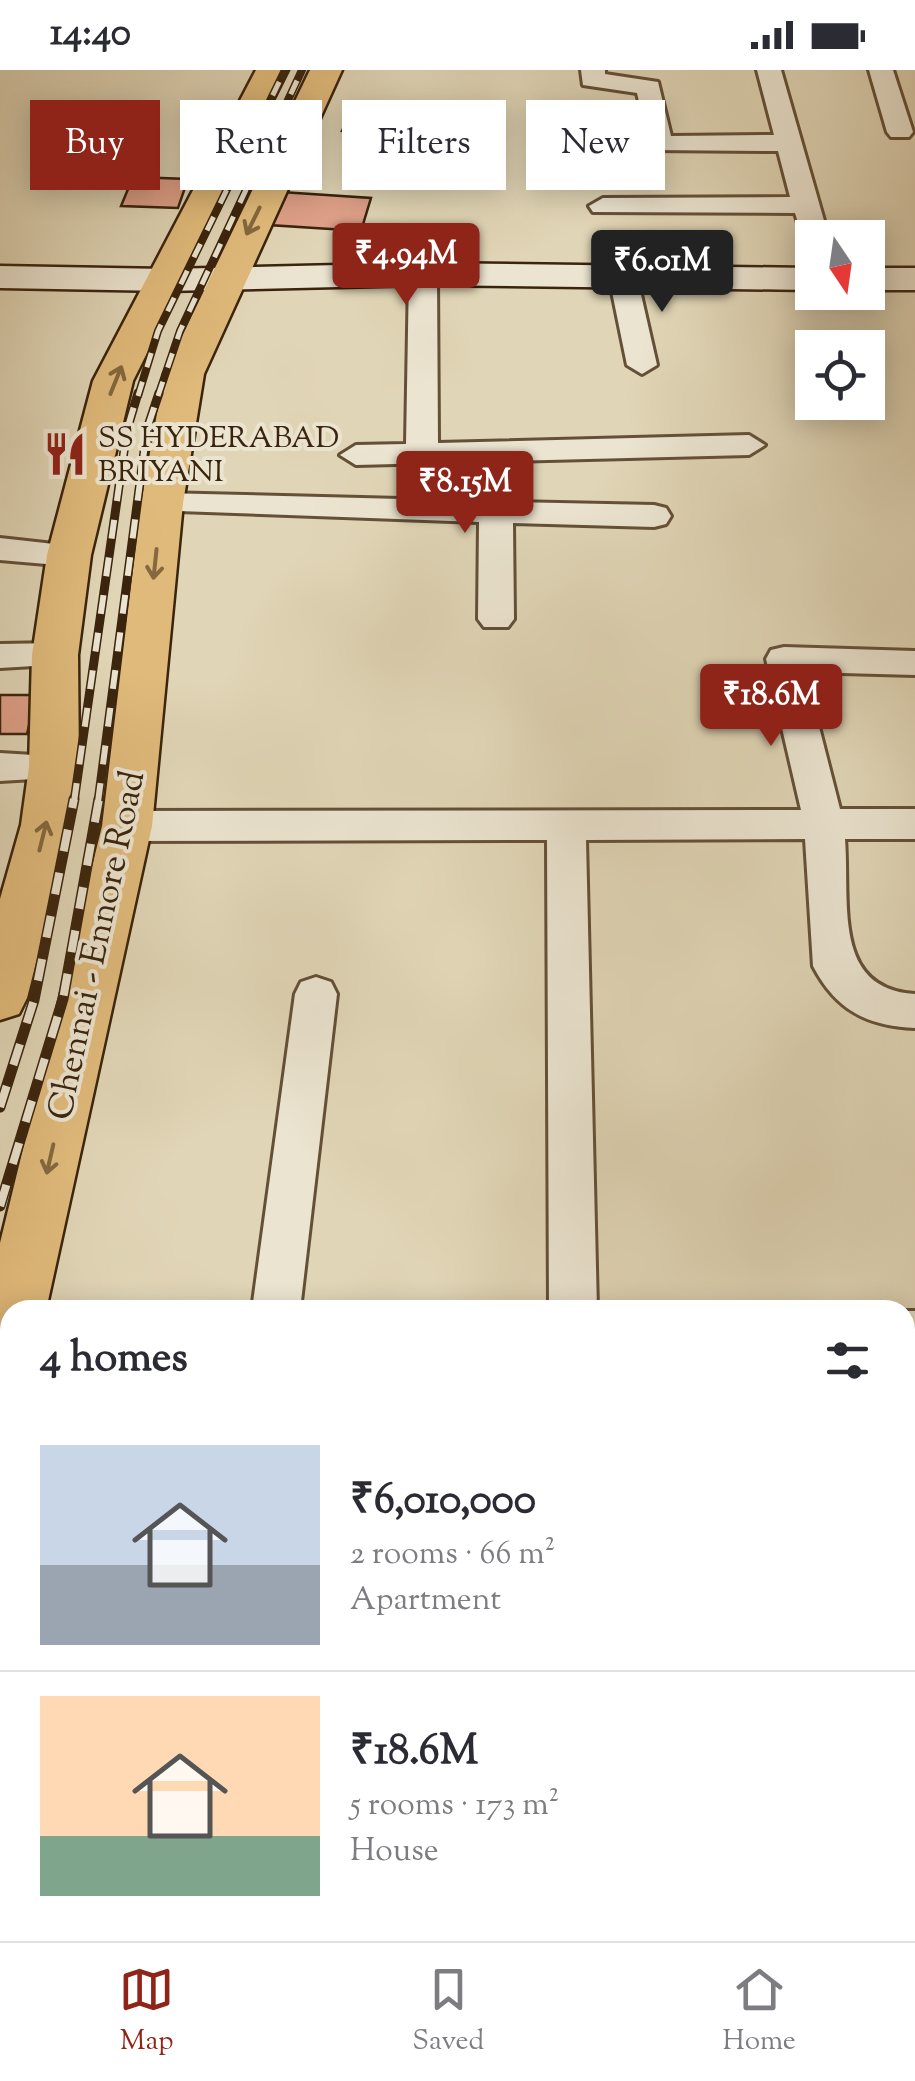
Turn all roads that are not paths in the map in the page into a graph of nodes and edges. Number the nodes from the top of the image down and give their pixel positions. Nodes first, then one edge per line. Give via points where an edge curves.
1 (272, 70) edge
2 (326, 70) edge
3 (593, 70) edge
4 (769, 70) edge
5 (881, 70) edge
6 (900, 132) dead end
7 (789, 143) junction
8 (806, 204) junction
9 (603, 206) dead end
10 (811, 220) edge
11 (423, 274) junction
12 (623, 277) junction
13 (0, 278) edge
14 (226, 278) junction
15 (795, 279) edge
16 (885, 279) edge
17 (166, 280) junction
18 (915, 280) edge
19 (642, 365) dead end
20 (749, 444) dead end
21 (491, 452) junction
22 (422, 454) junction
23 (356, 455) dead end
24 (162, 503) junction
25 (496, 512) junction
26 (654, 516) dead end
27 (0, 549) edge
28 (69, 554) junction
29 (496, 618) dead end
30 (55, 655) junction
31 (0, 656) edge
32 (915, 663) edge
33 (0, 767) edge
34 (54, 767) junction
35 (824, 823) junction
36 (566, 824) junction
37 (915, 824) edge
38 (127, 826) junction
39 (101, 939) junction
40 (6, 966) edge
41 (316, 994) dead end
42 (915, 1012) edge
43 (17, 1300) edge
44 (277, 1300) edge
45 (573, 1300) edge

1 - 17 main road, Chennai - Ennore Road
2 -> 14 main road, Chennai - Ennore Road
3 - 7 street via 592,80 649,86 659,144
4 - 7 street
5 - 6 street
7 - 8 street
8 - 9 street
8 - 10 street
11 - 12 street
11 - 14 street
11 - 22 street
12 - 15 street
12 - 19 street
13 - 17 street
14 - 17 street
14 - 24 main road, Chennai - Ennore Road via 184,374
16 - 18 street
28 -> 17 main road, Chennai - Ennore Road via 113,381
20 - 21 street
21 - 22 street
21 - 25 street
22 - 23 street
24 - 25 street
24 -> 38 main road, Chennai - Ennore Road
25 - 26 street
25 - 29 street
27 - 28 street
28 - 30 main road, Chennai - Ennore Road
30 - 31 street
30 - 34 main road, Chennai - Ennore Road
32 - 35 street via 784,659
33 - 34 street
40 -> 34 main road, Chennai - Ennore Road via 46,825
35 - 36 street
35 - 37 street
35 - 42 street via 834,966 852,991 881,1009
36 - 38 street
36 - 45 street
38 - 39 main road, Chennai - Ennore Road
39 - 40 main road
39 -> 43 main road, Chennai - Ennore Road
41 - 44 street

